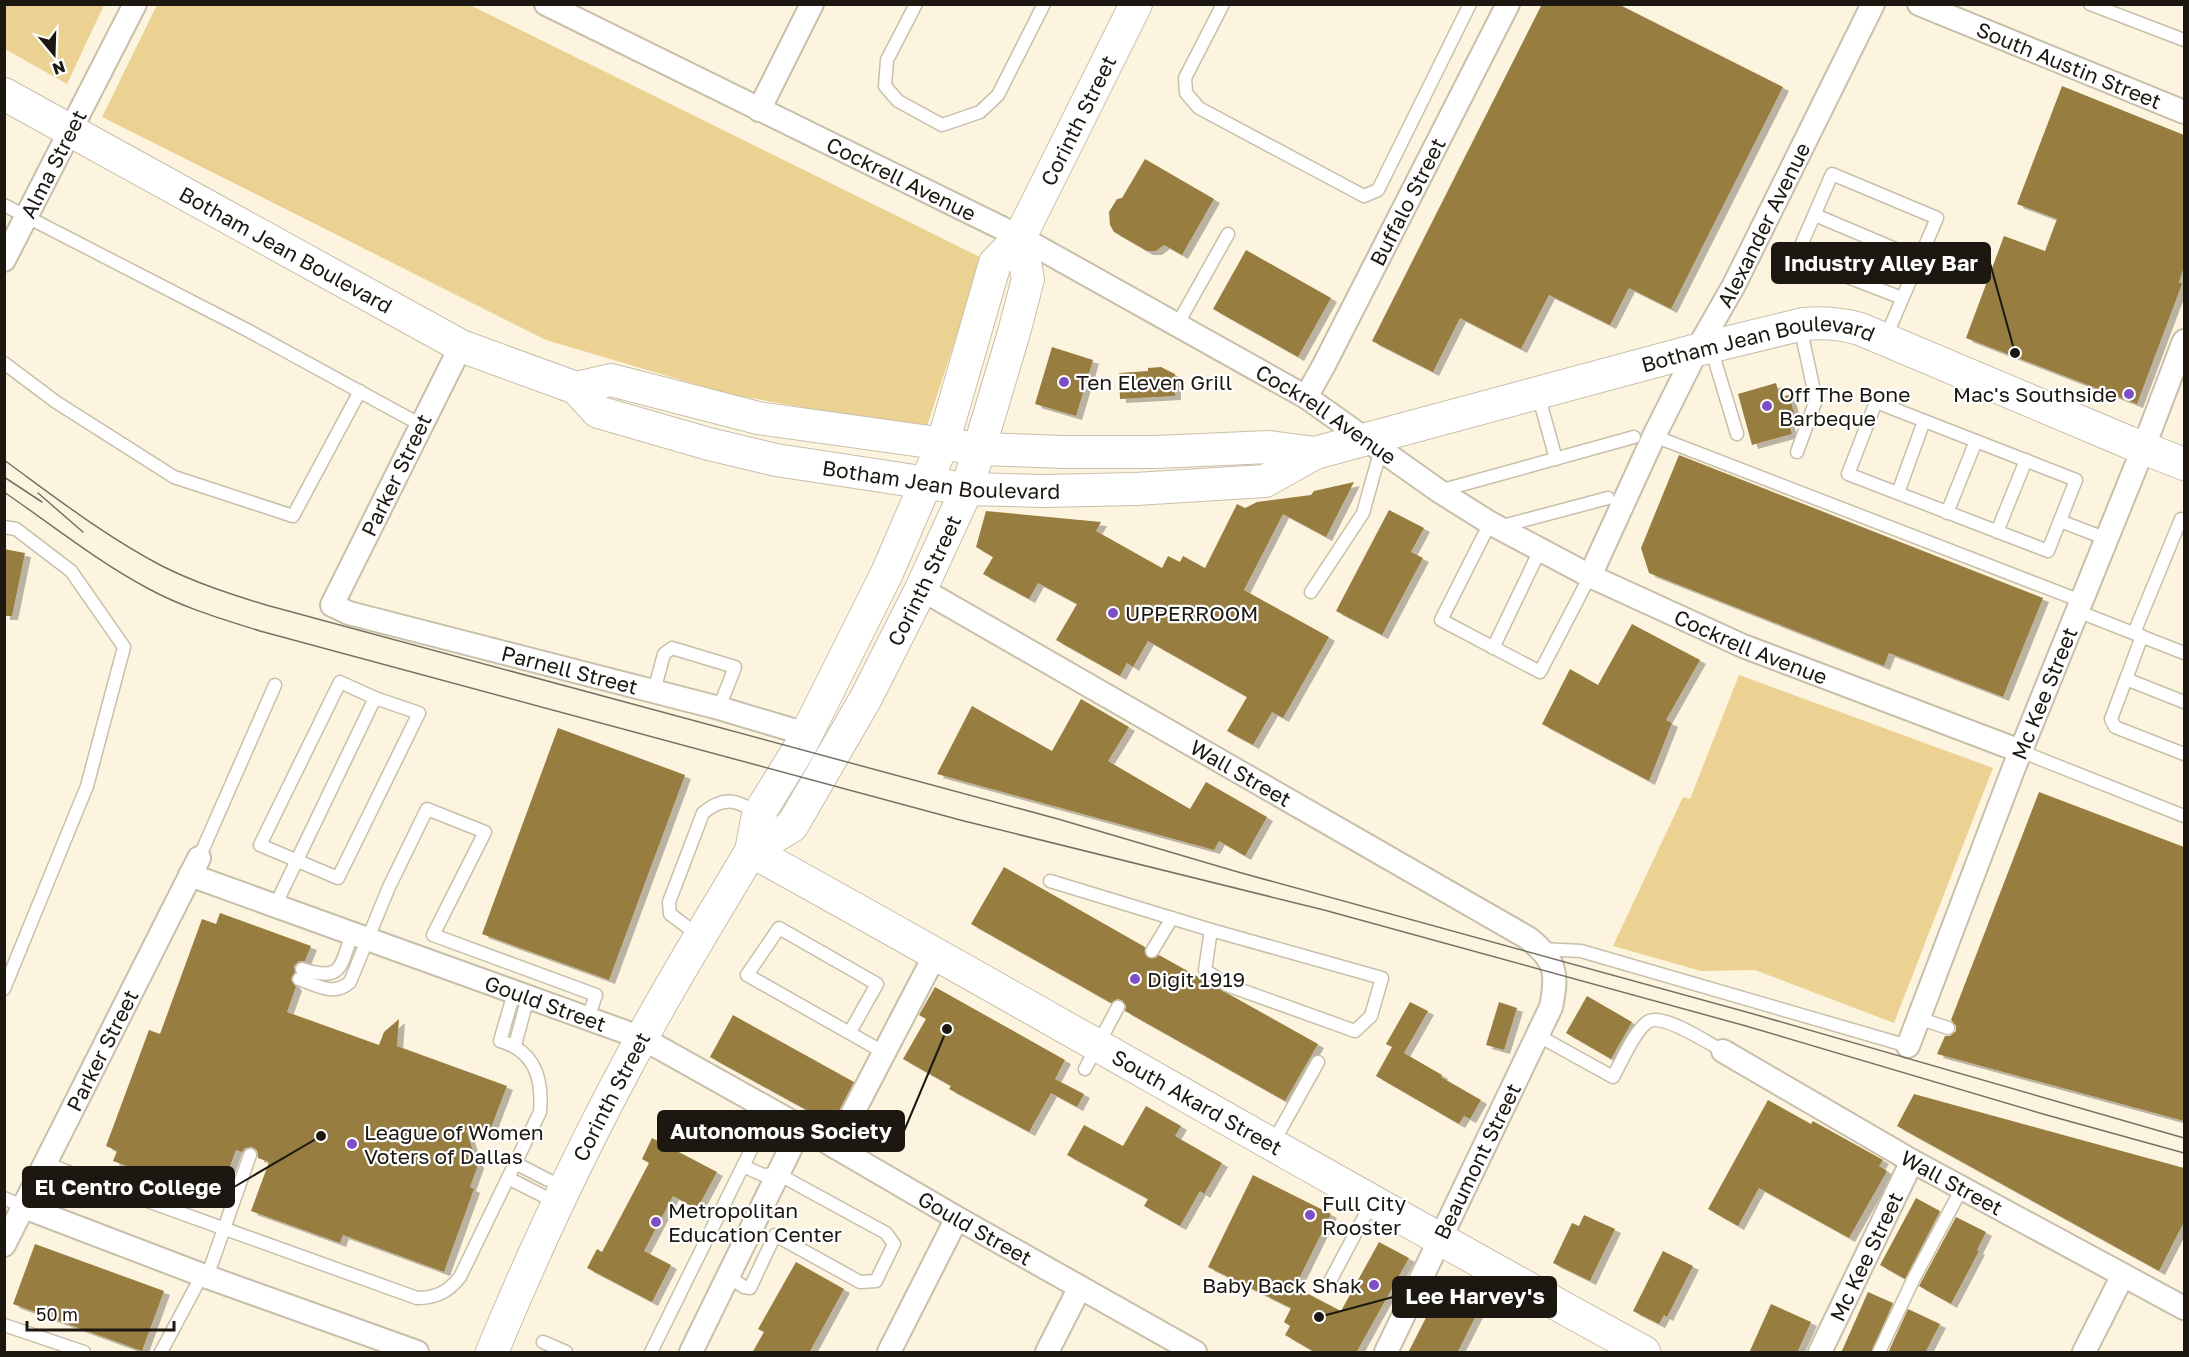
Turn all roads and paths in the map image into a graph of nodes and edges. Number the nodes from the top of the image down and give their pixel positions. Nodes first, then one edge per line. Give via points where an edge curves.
1 (135, 4) edge
2 (546, 4) edge
3 (812, 4) edge
4 (916, 4) edge
5 (1044, 4) edge
6 (1136, 4) edge
7 (1222, 4) edge
8 (1470, 4) edge
9 (1508, 4) edge
10 (1873, 4) edge
11 (1919, 4) edge
12 (2090, 4) edge
13 (2184, 40) edge
14 (4, 94) edge
15 (759, 110) junction
16 (2184, 112) edge
17 (71, 133) junction
18 (4, 205) edge
19 (1815, 215) junction
20 (28, 216) junction
21 (1228, 234) dead end
22 (1020, 237) junction
23 (1919, 259) junction
24 (4, 260) edge
25 (1902, 298) junction
26 (1178, 325) junction
27 (1800, 325) junction
28 (1884, 340) junction
29 (2184, 341) edge
30 (460, 345) junction
31 (1704, 349) junction
32 (4, 363) edge
33 (576, 388) junction
34 (360, 391) junction
35 (1538, 394) junction
36 (1306, 397) junction
37 (1924, 421) junction
38 (421, 425) junction
39 (1737, 434) dead end
40 (1644, 437) junction
41 (1976, 441) junction
42 (943, 443) junction
43 (1374, 445) junction
44 (980, 448) junction
45 (2144, 449) junction
46 (1797, 452) dead end
47 (1315, 453) junction
48 (1557, 459) junction
49 (2026, 460) junction
50 (2184, 464) edge
51 (926, 483) junction
52 (966, 489) junction
53 (1439, 491) junction
54 (1898, 494) junction
55 (1608, 498) dead end
56 (1947, 513) junction
57 (2181, 519) dead end
58 (2060, 521) junction
59 (1495, 525) junction
60 (4, 527) edge
61 (1997, 532) junction
62 (2107, 539) junction
63 (1541, 548) junction
64 (1590, 576) junction
65 (921, 589) junction
66 (1311, 592) dead end
67 (332, 605) joint
68 (2079, 606) junction
69 (2138, 634) junction
70 (1493, 648) junction
71 (2184, 653) edge
72 (2126, 679) junction
73 (275, 685) dead end
74 (654, 691) junction
75 (375, 698) junction
76 (2184, 702) edge
77 (719, 708) junction
78 (806, 734) junction
79 (2020, 752) junction
80 (2184, 754) edge
81 (758, 814) junction
82 (2184, 816) edge
83 (751, 851) junction
84 (296, 861) junction
85 (195, 866) junction
86 (1050, 881) dead end
87 (274, 906) junction
88 (1172, 918) junction
89 (1210, 930) junction
90 (360, 937) junction
91 (701, 937) junction
92 (1152, 951) dead end
93 (936, 953) junction
94 (1547, 958) junction
95 (4, 989) edge
96 (521, 995) junction
97 (1118, 1007) dead end
98 (588, 1018) junction
99 (1918, 1018) junction
100 (1948, 1028) dead end
101 (850, 1032) junction
102 (1537, 1035) junction
103 (642, 1038) junction
104 (515, 1045) junction
105 (1908, 1046) joint
106 (1723, 1051) joint
107 (885, 1053) junction
108 (1091, 1057) junction
109 (1318, 1062) dead end
110 (801, 1127) junction
111 (756, 1140) dead end
112 (1273, 1144) junction
113 (835, 1147) junction
114 (250, 1155) dead end
115 (1912, 1161) junction
116 (46, 1163) junction
117 (515, 1164) junction
118 (743, 1166) junction
119 (778, 1174) junction
120 (508, 1178) junction
121 (1962, 1188) junction
122 (561, 1196) junction
123 (1372, 1201) junction
124 (14, 1203) edge
125 (957, 1218) junction
126 (224, 1229) junction
127 (1439, 1240) junction
128 (4, 1245) edge
129 (2123, 1275) junction
130 (204, 1276) junction
131 (728, 1276) junction
132 (1328, 1285) dead end
133 (1080, 1287) junction
134 (2184, 1308) edge
135 (4, 1325) edge
136 (543, 1342) dead end
137 (403, 1350) edge
138 (84, 1353) edge
139 (161, 1353) edge
140 (492, 1353) edge
141 (566, 1353) edge
142 (651, 1353) edge
143 (691, 1353) edge
144 (890, 1353) edge
145 (1047, 1353) edge
146 (1195, 1353) edge
147 (1386, 1353) edge
148 (1644, 1353) edge
149 (1820, 1353) edge
150 (1879, 1353) edge
151 (2084, 1353) edge

1 - 17 street, Alma Street
2 - 15 street, Cockrell Avenue
3 - 15 street
4 - 5 lane via 887,60 885,86 898,101 942,125 980,112 998,94
6 - 22 main road, Corinth Street
7 - 8 lane via 1185,78 1186,93 1200,108 1364,196 1378,190
9 - 36 street, Buffalo Street
10 - 31 street, Alexander Avenue
11 - 16 street, South Austin Street
12 - 13 lane
14 - 17 main road, Botham Jean Boulevard
15 - 22 street, Cockrell Avenue
17 - 20 street, Alma Street
17 - 30 main road, Botham Jean Boulevard
18 - 20 lane
19 - 23 lane
19 - 23 lane via 1832,174 1936,218
19 - 25 lane via 1796,257
20 - 24 street, Alma Street
20 - 34 lane
21 - 26 lane
22 - 26 street, Cockrell Avenue
22 - 42 main road, Corinth Street via 995,263
22 - 44 main road, Corinth Street via 1028,279
23 - 25 lane
25 - 28 lane
26 - 36 street, Cockrell Avenue
27 - 28 main road, Botham Jean Boulevard via 1840,324
27 - 31 main road, Botham Jean Boulevard
27 - 46 lane via 1816,400
28 - 45 main road, Botham Jean Boulevard
29 - 45 street, Mc Kee Street
30 - 33 main road, Botham Jean Boulevard
30 - 38 street, Parker Street
31 - 35 main road, Botham Jean Boulevard
31 - 39 lane
31 - 40 street, Alexander Avenue
32 - 34 lane via 56,402 174,477 293,516
33 - 42 main road, Botham Jean Boulevard via 611,380 758,418
33 - 51 main road, Botham Jean Boulevard via 598,412 699,441 776,460
34 - 38 lane
35 - 43 main road, Botham Jean Boulevard
35 - 48 lane
36 - 43 street, Cockrell Avenue
37 - 41 lane
37 - 54 lane
37 - 54 lane via 1876,402 1848,474
38 - 67 street, Parker Street
40 - 48 lane
40 - 64 street, Alexander Avenue
40 - 68 lane
41 - 49 lane
41 - 56 lane
42 - 44 main road, Botham Jean Boulevard
42 - 51 main road, Corinth Street
43 - 47 main road, Botham Jean Boulevard
43 - 53 street, Cockrell Avenue
43 - 66 lane via 1364,513
44 - 47 main road, Botham Jean Boulevard via 1156,452 1269,447
44 - 52 main road, Corinth Street
45 - 50 main road, Botham Jean Boulevard
45 - 62 street, Mc Kee Street
47 - 52 main road, Botham Jean Boulevard via 1265,481 1136,489
48 - 53 lane
49 - 58 lane via 2076,480
49 - 61 lane
51 - 52 main road, Botham Jean Boulevard
51 - 78 main road, Corinth Street via 887,573
52 - 65 main road, Corinth Street
53 - 59 street, Cockrell Avenue
54 - 56 lane
55 - 59 lane
56 - 61 lane
57 - 69 lane
58 - 61 lane via 2048,551
58 - 62 lane
59 - 63 street, Cockrell Avenue
59 - 70 lane via 1441,620
60 - 95 lane via 16,529 71,571 124,647 87,786
62 - 68 street, Mc Kee Street
63 - 64 street, Cockrell Avenue
63 - 70 lane
64 - 70 lane via 1540,672
64 - 79 street, Cockrell Avenue via 1743,646
65 - 83 main road, Corinth Street via 866,698 792,826
65 - 94 street, Wall Street via 1528,938
67 - 74 street, Parnell Street via 349,613
68 - 69 lane
68 - 79 street, Mc Kee Street
69 - 71 lane
69 - 72 lane
72 - 76 lane
72 - 80 lane via 2111,719 2115,727
73 - 85 lane
74 - 77 street, Parnell Street
74 - 77 lane via 664,654 672,648 735,667
75 - 84 lane
75 - 84 lane via 340,682 260,845
75 - 84 lane via 419,712 338,879
77 - 78 street, Parnell Street
78 - 81 main road, Corinth Street
79 - 82 lane
79 - 99 street, Mc Kee Street
81 - 83 main road, Corinth Street
81 - 91 lane via 743,803 725,801 703,813 669,902 669,914
83 - 91 main road, Corinth Street
83 - 93 main road, South Akard Street
84 - 87 lane
85 - 87 street, Gould Street
85 - 116 street, Parker Street
86 - 88 lane
87 - 90 street, Gould Street
88 - 89 lane
88 - 92 lane
89 - 89 lane via 1205,970 1227,985 1355,1031 1371,1016 1382,978
90 - 90 lane via 353,977 345,987 332,990 301,974 333,973
90 - 96 street, Gould Street
90 - 98 lane via 427,809 485,832 433,935 596,995
91 - 103 main road, Corinth Street
93 - 107 street
93 - 108 main road, South Akard Street
94 - 102 street, Beaumont Street via 1556,984 1551,1007
94 - 105 lane via 1581,951
96 - 98 street, Gould Street
96 - 104 lane
96 - 104 lane via 500,1041
97 - 108 lane
98 - 103 street, Gould Street
99 - 100 lane
99 - 105 street, Mc Kee Street
101 - 101 lane via 747,975 779,928 878,984
101 - 107 lane
102 - 106 lane via 1613,1077 1639,1030 1650,1020 1675,1025
102 - 127 street, Beaumont Street
103 - 110 street, Gould Street
103 - 122 main road, Corinth Street
104 - 117 lane via 529,1058 542,1093 540,1112
106 - 115 street, Wall Street
107 - 113 street
108 - 112 main road, South Akard Street
109 - 112 lane
110 - 113 street, Gould Street
110 - 119 street
111 - 118 lane
112 - 123 main road, South Akard Street
113 - 125 street, Gould Street
114 - 126 lane
115 - 121 street, Wall Street
115 - 149 street, Mc Kee Street
116 - 124 street, Parker Street
116 - 126 lane
117 - 120 lane
117 - 122 lane
118 - 119 lane via 763,1175
118 - 142 lane
119 - 131 street
119 - 131 lane via 886,1233 894,1244 876,1281 860,1282 775,1235 750,1288
120 - 122 lane
120 - 126 lane via 460,1277 442,1294 429,1298 417,1298
121 - 129 street, Wall Street
121 - 150 lane
122 - 140 main road, Corinth Street
123 - 127 main road, South Akard Street
123 - 132 lane
124 - 128 street, Parker Street
124 - 130 street
125 - 133 street, Gould Street
125 - 144 street
126 - 130 lane
127 - 147 street, Beaumont Street
127 - 148 main road, South Akard Street
129 - 134 street, Wall Street
129 - 151 street
130 - 137 street
130 - 139 lane
131 - 143 street
133 - 145 street
133 - 146 street, Gould Street
135 - 138 lane
136 - 141 lane

